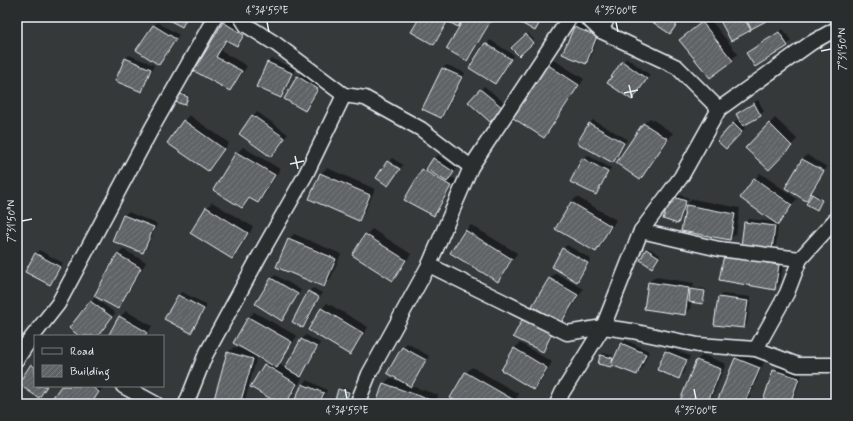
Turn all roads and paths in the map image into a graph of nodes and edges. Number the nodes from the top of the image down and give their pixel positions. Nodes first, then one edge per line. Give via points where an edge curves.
1 (215, 17) edge
2 (241, 17) edge
3 (570, 17) edge
4 (586, 17) edge
5 (608, 17) edge
6 (836, 29) edge
7 (601, 31) junction
8 (344, 95) junction
9 (719, 109) junction
10 (471, 167) junction
11 (836, 219) edge
12 (641, 231) junction
13 (800, 259) junction
14 (429, 265) junction
15 (603, 327) junction
16 (37, 335) edge
17 (32, 342) edge
18 (756, 349) junction
19 (17, 359) edge
20 (836, 365) edge
21 (125, 387) edge
22 (156, 404) edge
23 (186, 404) edge
24 (358, 404) edge
25 (557, 404) edge

1 - 16 street via 58,304
2 - 8 street via 246,25
3 - 10 street
4 - 7 street
5 - 7 street
6 - 9 street via 811,43
7 - 9 street via 677,66
8 - 10 street via 365,98 421,129
8 - 23 street via 306,174 206,356
9 - 12 street via 681,177
10 - 14 street
11 - 13 street
12 - 13 street via 719,249
12 - 15 street
13 - 18 street via 786,293
14 - 15 street via 567,333
14 - 24 street via 369,374
15 - 18 street via 698,345
15 - 25 street
17 - 19 street
18 - 20 street via 798,365
21 - 22 street

